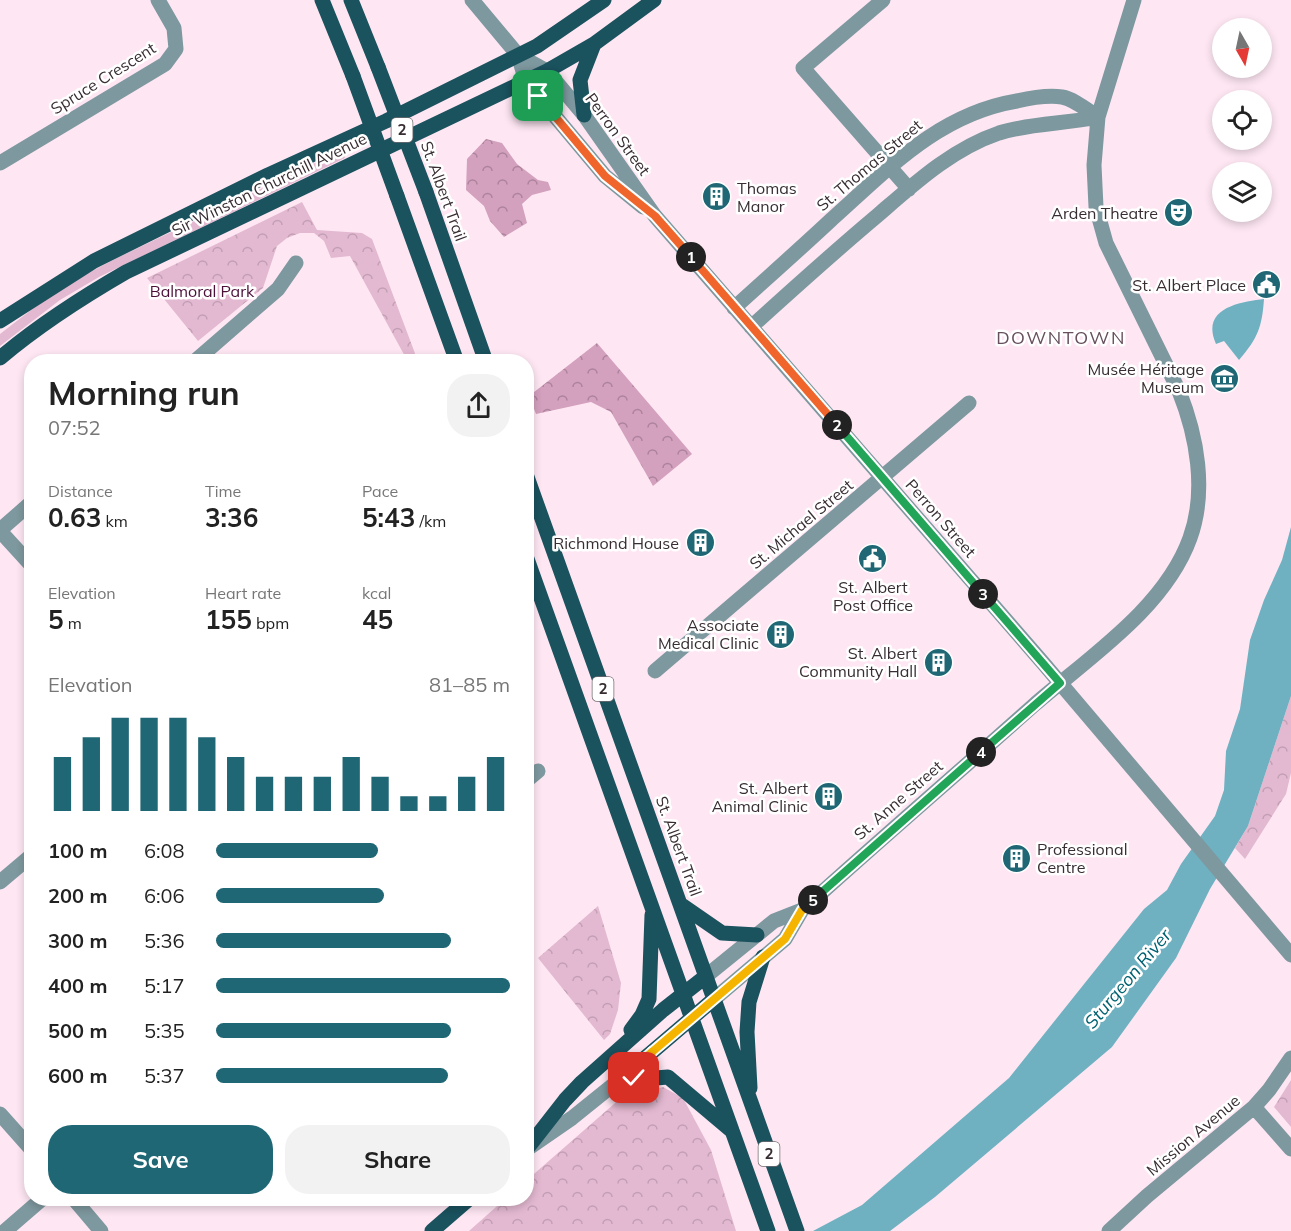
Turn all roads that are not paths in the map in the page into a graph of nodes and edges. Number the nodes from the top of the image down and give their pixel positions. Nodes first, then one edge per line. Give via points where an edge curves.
1 (158, 0) edge
2 (322, 0) edge
3 (351, 0) edge
4 (472, 0) edge
5 (604, 0) edge
6 (654, 0) edge
7 (883, 0) edge
8 (1122, 0) edge
9 (1134, 0) edge
10 (1125, 24) junction
11 (594, 44) junction
12 (518, 55) junction
13 (547, 71) junction
14 (526, 81) junction
15 (584, 115) junction
16 (1098, 117) junction
17 (0, 163) edge
18 (889, 167) junction
19 (909, 189) junction
20 (655, 216) junction
21 (296, 263) dead end
22 (735, 308) junction
23 (0, 321) edge
24 (751, 327) junction
25 (203, 354) edge
26 (454, 354) edge
27 (483, 354) edge
28 (0, 358) edge
29 (969, 403) dead end
30 (882, 478) junction
31 (534, 496) edge
32 (24, 509) edge
33 (0, 530) edge
34 (24, 557) edge
35 (534, 578) edge
36 (655, 671) dead end
37 (1060, 683) junction
38 (24, 862) edge
39 (0, 882) edge
40 (680, 904) junction
41 (653, 909) junction
42 (802, 910) junction
43 (758, 935) junction
44 (1291, 955) edge
45 (763, 957) junction
46 (705, 977) junction
47 (684, 995) junction
48 (713, 1000) junction
49 (692, 1018) junction
50 (1291, 1058) edge
51 (607, 1059) junction
52 (618, 1081) junction
53 (751, 1103) junction
54 (1254, 1107) junction
55 (0, 1114) edge
56 (733, 1132) junction
57 (534, 1139) edge
58 (24, 1141) edge
59 (534, 1142) edge
60 (1291, 1149) edge
61 (34, 1206) edge
62 (80, 1206) edge
63 (461, 1206) edge
64 (5, 1231) edge
65 (100, 1231) edge
66 (432, 1231) edge
67 (768, 1231) edge
68 (797, 1231) edge
69 (1109, 1231) edge

1 - 17 street, Spruce Crescent via 174,28 176,50 165,64
2 - 26 main road, 2, bridge
3 - 27 main road, St. Albert Trail / 2, bridge via 426,192
4 - 12 street
5 - 12 main road, Sir Winston Churchill Avenue
6 - 11 main road, Sir Winston Churchill Avenue
7 - 18 street via 803,68
8 - 10 street, St. Anne Street
9 - 10 street, St. Anne Street
10 - 16 street, St. Anne Street
11 - 13 main road, Sir Winston Churchill Avenue
11 - 15 main road via 580,80
12 - 13 street, Perron Street
12 - 14 street, Perron Street
12 - 23 main road, Sir Winston Churchill Avenue via 93,261
13 - 14 main road, Sir Winston Churchill Avenue
13 - 15 street, Perron Street
14 - 20 street, Perron Street via 605,176
14 - 28 main road, Sir Winston Churchill Avenue via 126,272 51,318
15 - 20 street, Perron Street
16 - 18 street, St. Thomas Street via 1062,97 1004,103 943,127
16 - 19 street via 999,133 958,152
16 - 37 street, St. Anne Street via 1096,207 1106,243 1189,415 1195,444 1198,510 1190,539 1174,570 1152,599 1127,628
18 - 19 street
18 - 22 street, St. Thomas Street
19 - 24 street
20 - 22 street, Perron Street
21 - 25 street via 278,289
22 - 24 street, Perron Street
24 - 30 street, Perron Street
29 - 30 street, St. Michael Street
30 - 36 street, St. Michael Street
30 - 37 street, Perron Street
31 - 40 main road, St. Albert Trail / 2
32 - 33 street
33 - 34 street
35 - 41 main road, 2
37 - 42 street, St. Anne Street
37 - 44 street, Perron Street
38 - 39 street
40 - 43 main road via 722,933
40 - 46 main road, St. Albert Trail / 2
41 - 47 main road, 2
41 - 51 main road via 648,1005
42 - 43 street, St. Anne Street via 774,921
42 - 45 street, St. Anne Street via 785,939
43 - 46 street, St. Anne Street
45 - 48 street, St. Anne Street
45 - 53 main road via 749,1002
46 - 47 main road
46 - 48 main road, St. Albert Trail / 2
47 - 49 main road, 2
47 - 51 main road
48 - 49 main road
48 - 53 main road, St. Albert Trail / 2
49 - 52 main road
49 - 56 main road, 2
50 - 54 street, Mission Avenue
51 - 57 main road via 565,1100
52 - 56 main road via 668,1077
52 - 59 street
53 - 68 main road, St. Albert Trail / 2
54 - 60 street
54 - 69 street, Mission Avenue
55 - 58 street
56 - 67 main road, 2
61 - 64 street
62 - 65 street
63 - 66 main road

